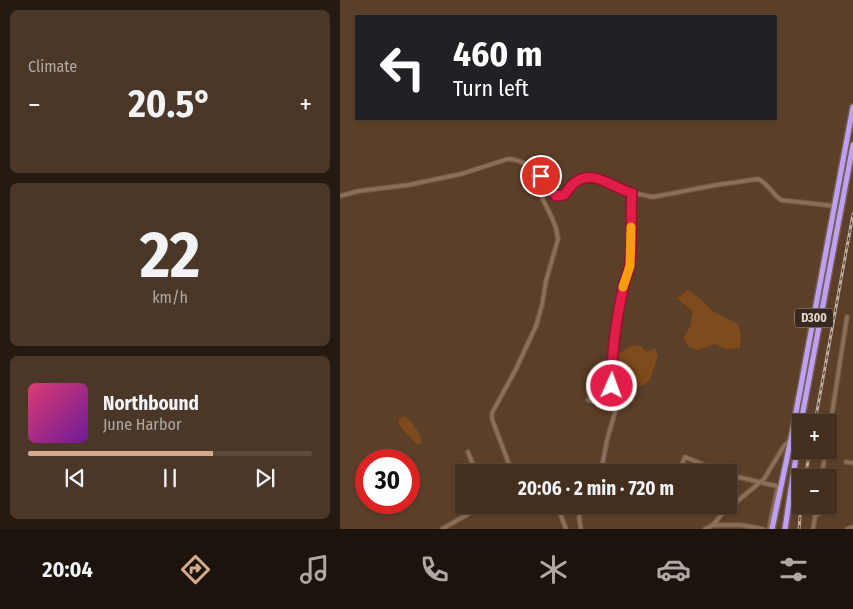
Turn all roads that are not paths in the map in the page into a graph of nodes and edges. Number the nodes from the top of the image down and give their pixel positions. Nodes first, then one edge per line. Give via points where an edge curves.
1 (853, 107) edge
2 (853, 145) edge
3 (525, 164) junction
4 (632, 193) junction
5 (340, 196) edge
6 (835, 206) junction
7 (847, 317) dead end
8 (588, 400) dead end
9 (615, 406) junction
10 (803, 414) edge
11 (832, 414) edge
12 (791, 439) junction
13 (468, 452) dead end
14 (796, 459) edge
15 (846, 462) dead end
16 (853, 463) edge
17 (473, 464) edge
18 (509, 464) edge
19 (603, 464) edge
20 (682, 464) edge
21 (702, 464) edge
22 (737, 477) edge
23 (760, 483) junction
24 (780, 487) junction
25 (468, 514) edge
26 (560, 514) edge
27 (581, 514) edge
28 (819, 514) edge
29 (815, 516) joint
30 (713, 525) junction
31 (741, 527) edge
32 (853, 527) edge
33 (771, 528) edge
34 (442, 529) edge
35 (566, 529) edge
36 (581, 529) edge
37 (705, 529) edge
38 (763, 529) edge
39 (785, 529) edge
40 (812, 529) edge
41 (847, 529) edge

1 - 6 highway, D300
2 - 10 highway, D300
3 - 4 street via 536,170 556,196 564,195 572,185 587,177 602,179
3 - 5 street via 508,158 461,174
3 - 18 street via 552,218 558,238 536,326 492,413
4 - 6 street via 653,197 758,179 781,200
4 - 9 street via 630,266 623,288 612,371
6 - 12 highway, D300
7 - 11 street
8 - 9 street
9 - 19 street
12 - 23 street
12 - 24 highway, D300
13 - 17 street
14 - 39 highway, D300
15 - 16 street
20 - 21 street via 685,457
22 - 23 street
23 - 24 street
23 - 30 street
24 - 33 highway, D300
25 - 34 street
26 - 35 street
27 - 36 street
28 - 29 street
29 - 40 street
30 - 31 street
30 - 37 street
31 - 38 street
32 - 41 street
33 - 39 highway

